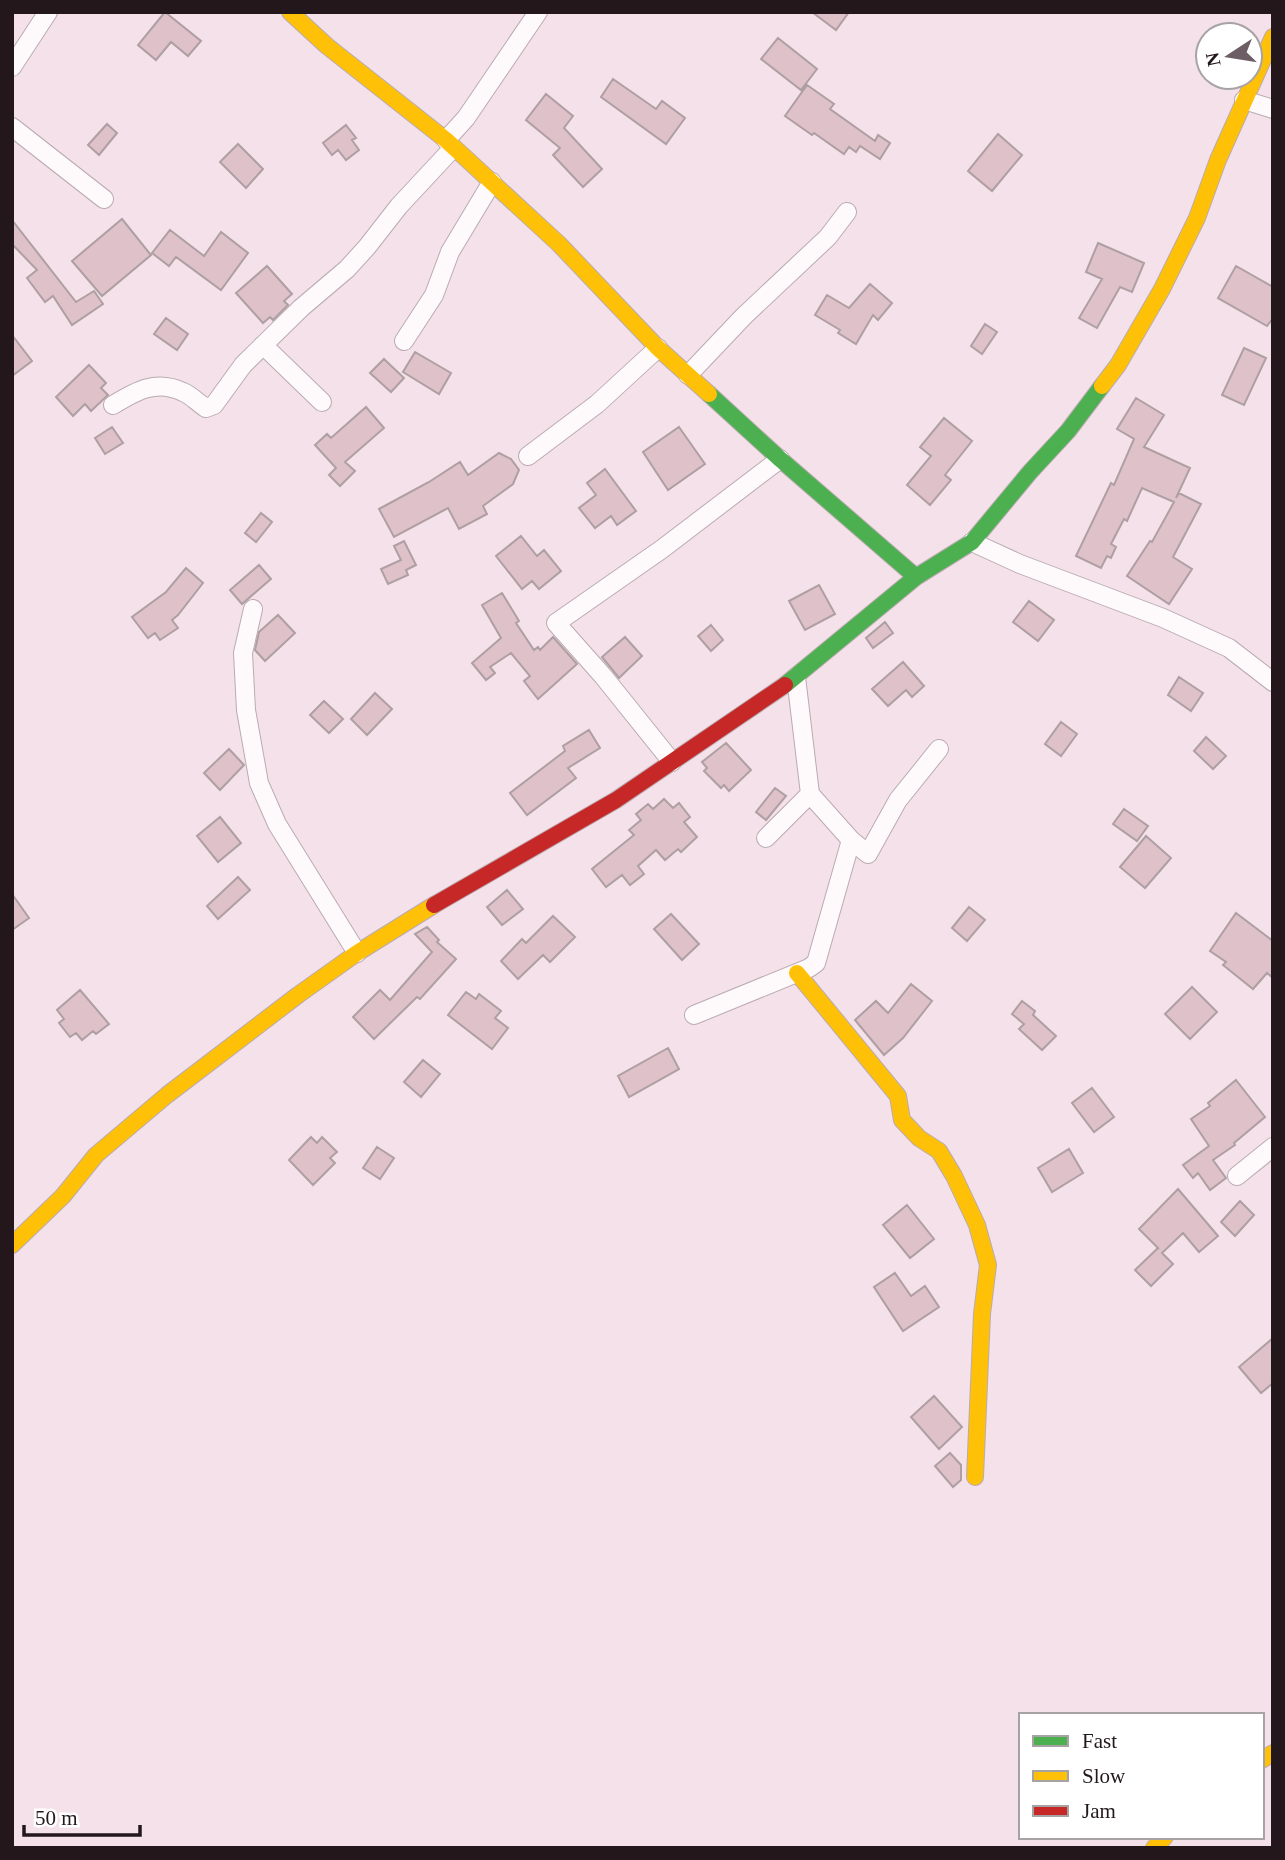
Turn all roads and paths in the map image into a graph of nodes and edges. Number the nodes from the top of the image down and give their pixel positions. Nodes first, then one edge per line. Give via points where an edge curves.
1 (48, 12) edge
2 (290, 12) edge
3 (538, 12) edge
4 (1273, 37) edge
5 (12, 67) edge
6 (1244, 100) junction
7 (1273, 109) edge
8 (12, 127) edge
9 (450, 144) junction
10 (492, 183) junction
11 (104, 199) dead end
12 (847, 212) dead end
13 (404, 341) dead end
14 (263, 345) junction
15 (658, 348) junction
16 (688, 375) junction
17 (322, 402) dead end
18 (113, 405) dead end
19 (528, 456) dead end
20 (779, 459) junction
21 (972, 542) junction
22 (916, 577) junction
23 (253, 609) dead end
24 (796, 677) junction
25 (1273, 682) edge
26 (939, 750) dead end
27 (672, 762) junction
28 (810, 794) junction
29 (766, 838) dead end
30 (851, 840) junction
31 (357, 953) junction
32 (797, 972) junction
33 (694, 1015) dead end
34 (1273, 1147) edge
35 (1237, 1176) dead end
36 (12, 1245) edge
37 (975, 1477) dead end

1 - 5 street
2 - 9 street
3 - 9 street
4 - 6 street
6 - 7 street
6 - 21 street via 1197,218 1118,365
8 - 11 street
9 - 10 street
9 - 14 street via 346,270
10 - 13 street via 450,252 435,295
10 - 15 street via 559,244
12 - 16 street via 828,237
14 - 17 street
14 - 18 street via 214,405 206,408 183,392 161,386 139,389
15 - 16 street
15 - 19 street via 597,404
16 - 20 street
20 - 22 street
20 - 27 street via 556,623
21 - 22 street
21 - 25 street via 1229,648
22 - 24 street
23 - 31 street via 243,653 246,710 259,783 277,824
24 - 27 street
24 - 28 street
26 - 30 street via 898,800 868,854
27 - 31 street
28 - 29 street
28 - 30 street
30 - 32 street via 816,963
31 - 36 street via 134,1122
32 - 33 street
32 - 37 street via 898,1096 902,1120 939,1151 976,1225 988,1265
34 - 35 street

